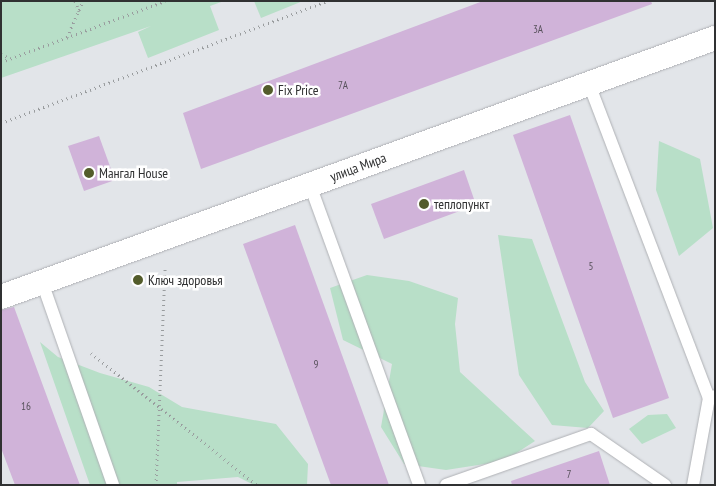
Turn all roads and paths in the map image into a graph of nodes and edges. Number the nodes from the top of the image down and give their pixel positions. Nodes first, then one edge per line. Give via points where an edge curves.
1 (75, 1) edge
2 (83, 1) edge
3 (165, 1) edge
4 (327, 1) edge
5 (79, 11) junction
6 (67, 38) junction
7 (715, 38) edge
8 (1, 54) edge
9 (10, 58) junction
10 (1, 62) edge
11 (589, 84) junction
12 (1, 123) edge
13 (310, 185) junction
14 (166, 237) junction
15 (42, 282) junction
16 (1, 297) edge
17 (58, 328) junction
18 (712, 397) edge
19 (159, 406) junction
20 (112, 485) edge
21 (156, 485) edge
22 (257, 485) edge
23 (419, 485) edge
24 (446, 485) edge
25 (665, 485) edge
26 (693, 485) edge

1 - 5 path
2 - 5 path
3 - 6 path
4 - 12 path
5 - 6 path
6 - 9 path
7 - 11 street, улица Мира
8 - 9 path
9 - 10 path
11 - 13 street, улица Мира
11 - 18 lane
13 - 14 street, улица Мира
13 - 23 lane
14 - 15 street, улица Мира
14 - 19 path
15 - 16 street, улица Мира
15 - 17 lane
17 - 19 path
17 - 20 lane
18 - 26 lane
19 - 21 path
19 - 22 path
24 - 25 lane via 591,434

